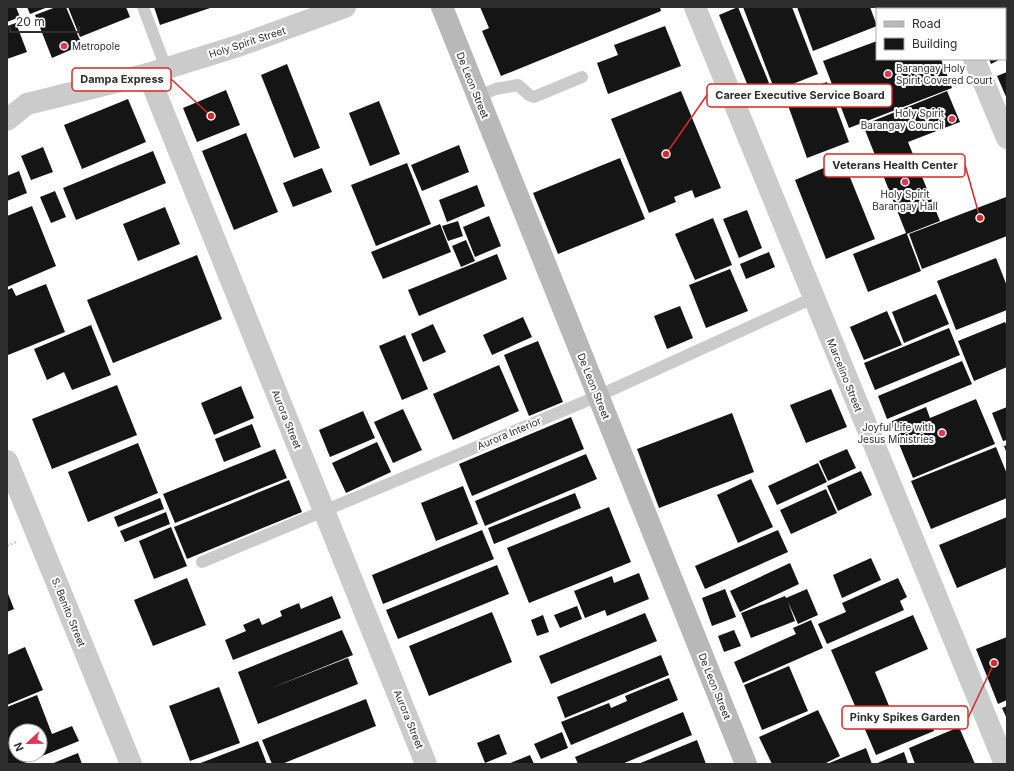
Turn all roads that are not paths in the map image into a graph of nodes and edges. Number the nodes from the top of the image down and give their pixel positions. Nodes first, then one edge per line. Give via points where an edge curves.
1 (143, 7) edge
2 (345, 7) edge
3 (442, 7) edge
4 (695, 7) edge
5 (974, 60) edge
6 (157, 71) junction
7 (582, 77) dead end
8 (478, 96) junction
9 (17, 101) edge
10 (7, 120) edge
11 (1007, 138) edge
12 (813, 298) junction
13 (598, 396) junction
14 (7, 461) edge
15 (324, 511) junction
16 (202, 562) dead end
17 (130, 764) edge
18 (426, 764) edge
19 (746, 764) edge
20 (1005, 764) edge

1 - 6 lane
2 - 6 street, Holy Spirit Street via 238,46
3 - 8 main road, De Leon Street
4 - 12 street, Marcelino Street
5 - 11 street
6 - 9 street, Holy Spirit Street
6 - 15 street, Aurora Street
7 - 8 lane via 534,97 518,85
8 - 13 main road, De Leon Street
9 - 10 street
12 - 13 lane, Aurora Interior
12 - 20 street, Marcelino Street
13 - 15 lane, Aurora Interior
13 - 19 main road, De Leon Street
14 - 17 street, S. Benito Street
15 - 16 lane, Aurora Interior
15 - 18 street, Aurora Street

